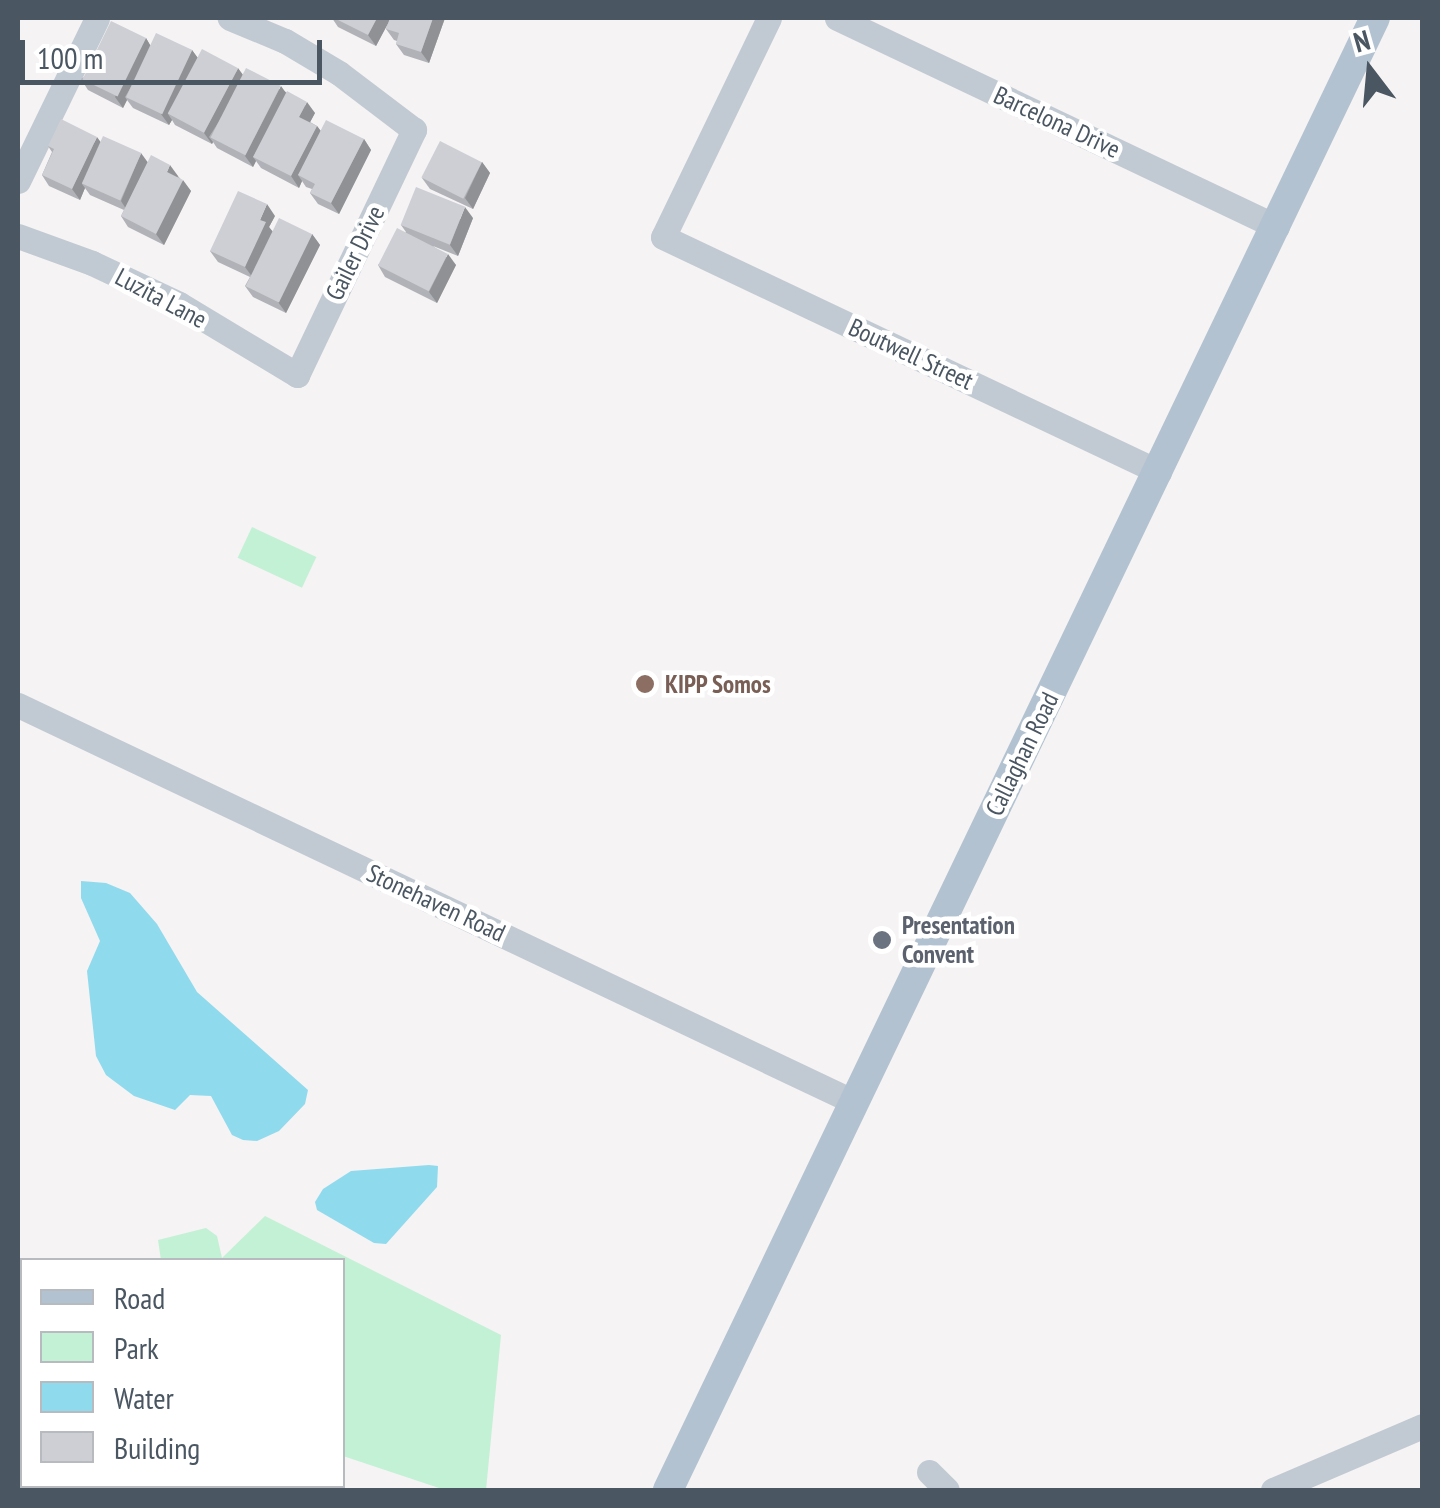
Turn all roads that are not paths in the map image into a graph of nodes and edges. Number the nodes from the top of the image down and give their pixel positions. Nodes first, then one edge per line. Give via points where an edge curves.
1 (97, 18) edge
2 (230, 18) edge
3 (769, 18) edge
4 (837, 18) edge
5 (1375, 18) edge
6 (18, 180) edge
7 (1277, 227) junction
8 (18, 236) edge
9 (297, 374) joint
10 (1159, 472) junction
11 (18, 704) edge
12 (854, 1102) junction
13 (1421, 1431) edge
14 (668, 1490) edge
15 (1273, 1490) edge

1 - 6 street
2 - 9 street, Gailer Drive via 340,73 414,130
3 - 10 street, Boutwell Street via 664,237
4 - 7 street, Barcelona Drive
5 - 7 main road, Callaghan Road
7 - 10 main road, Callaghan Road
8 - 9 street, Luzita Lane via 179,304
10 - 12 main road, Callaghan Road
11 - 12 street, Stonehaven Road
12 - 14 main road, Callaghan Road
13 - 15 street

